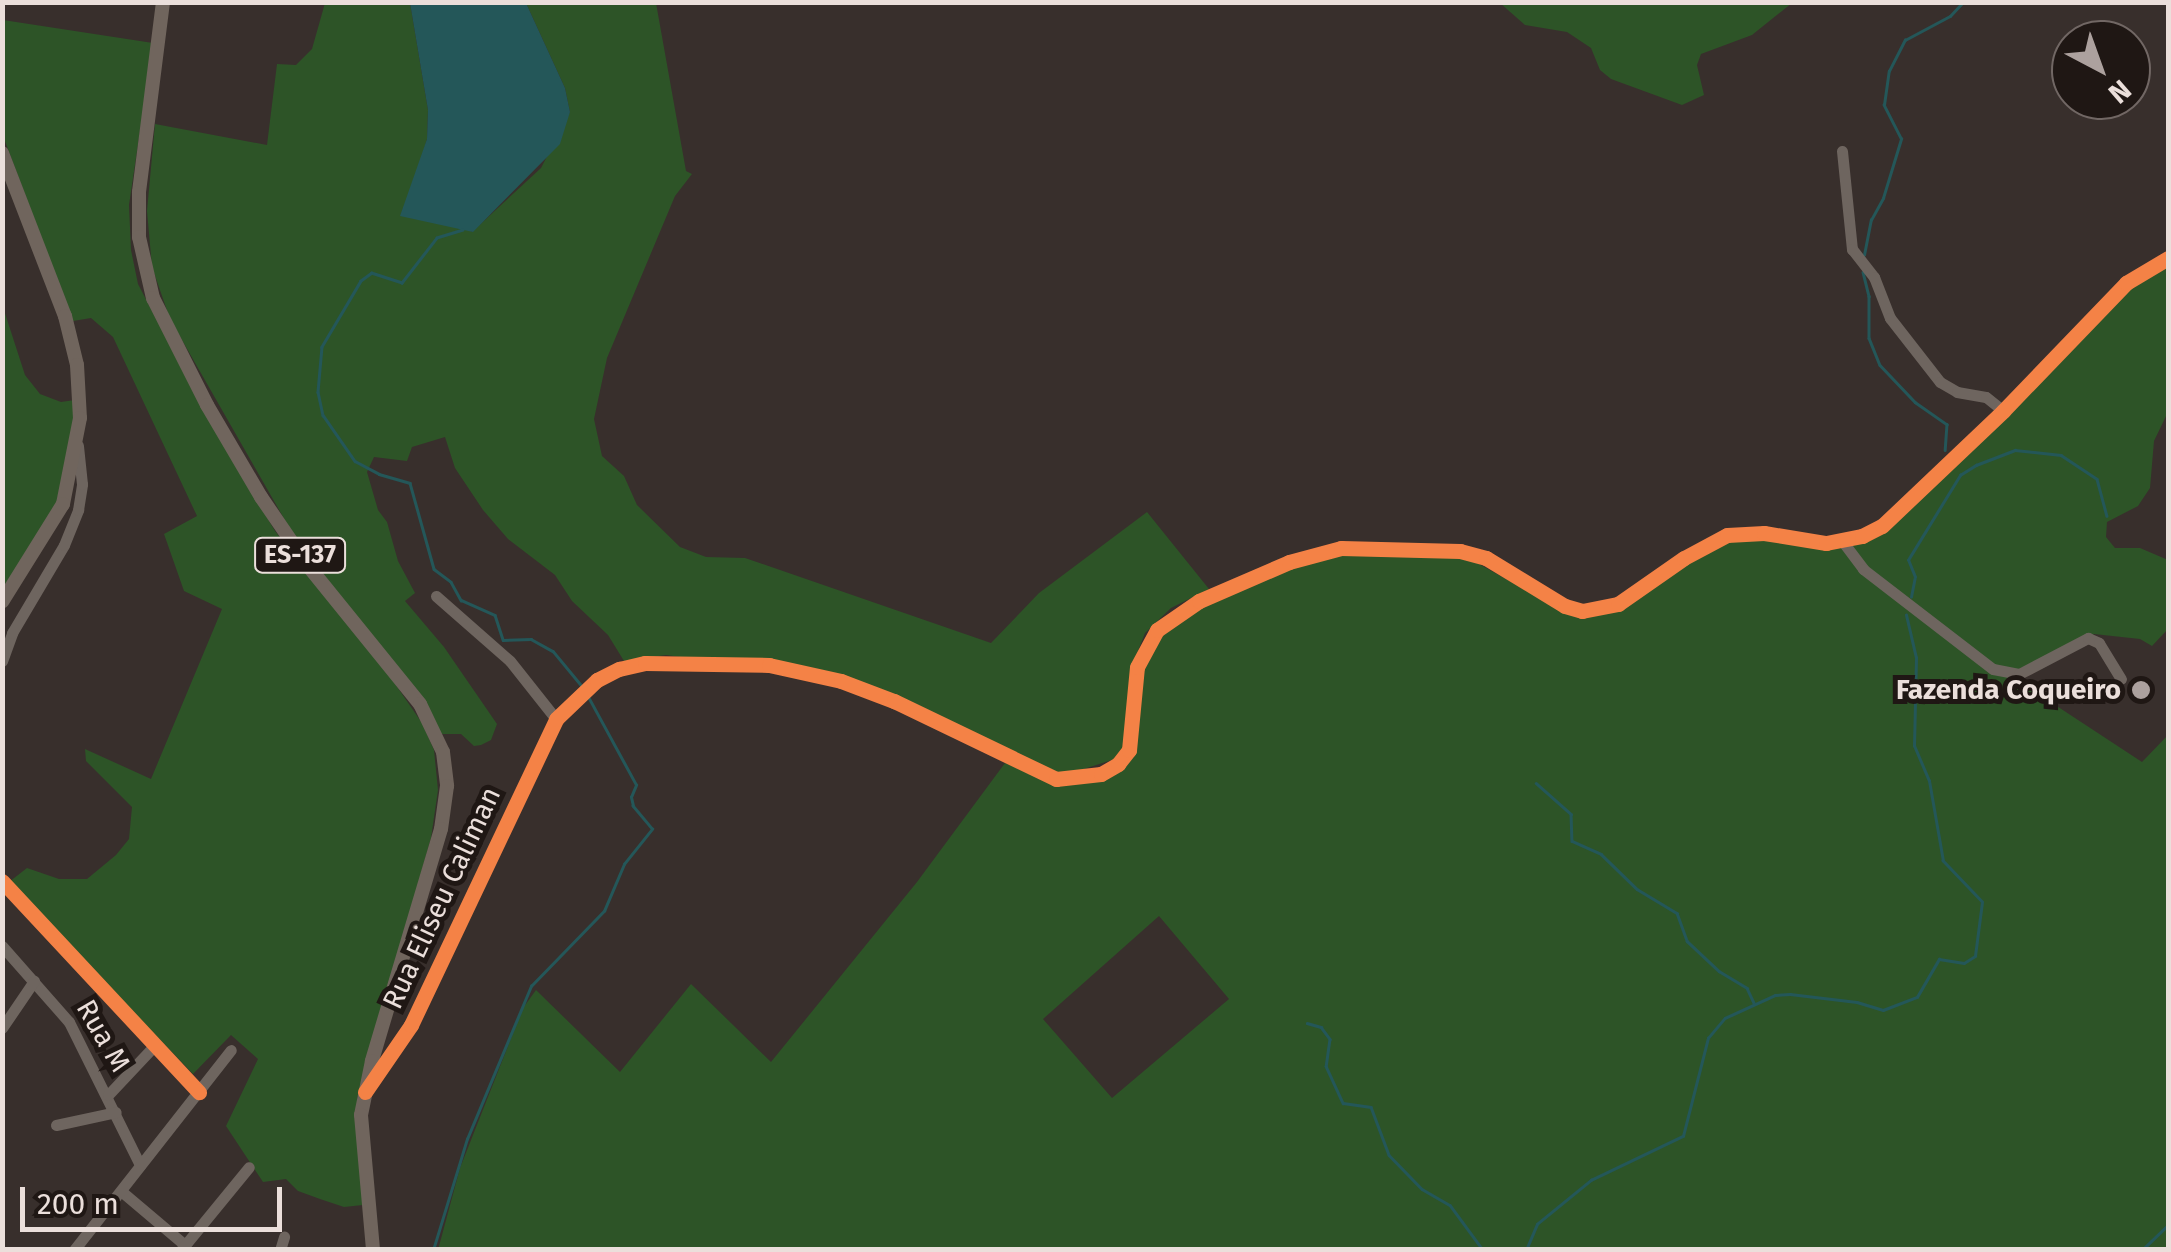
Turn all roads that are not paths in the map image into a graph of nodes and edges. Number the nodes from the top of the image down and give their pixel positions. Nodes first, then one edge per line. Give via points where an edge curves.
1 (163, 2) edge
2 (1842, 151) dead end
3 (2, 154) edge
4 (2168, 258) edge
5 (2003, 411) junction
6 (78, 445) junction
7 (1842, 542) junction
8 (436, 596) dead end
9 (2, 602) edge
10 (2, 660) edge
11 (2121, 680) dead end
12 (556, 719) junction
13 (2, 881) edge
14 (2, 946) edge
15 (34, 981) junction
16 (2, 1028) edge
17 (155, 1045) junction
18 (230, 1050) dead end
19 (198, 1092) junction
20 (365, 1092) junction
21 (108, 1095) junction
22 (116, 1112) junction
23 (56, 1125) dead end
24 (140, 1166) junction
25 (249, 1167) dead end
26 (121, 1190) junction
27 (183, 1247) edge
28 (74, 1250) edge
29 (373, 1250) edge

1 - 20 main road, ES-137 via 140,192 139,236 153,298 260,497 420,704 442,752 447,786 441,829
2 - 5 street via 1852,249 1874,277 1890,318 1940,382 1986,397
3 - 6 main road via 73,342
4 - 5 street via 2126,282
5 - 7 street via 1882,526
6 - 9 main road via 56,521
6 - 10 street via 78,510
7 - 11 street via 1862,570 1993,669 2019,674 2088,638
7 - 12 street, Rua Eliseu Caliman via 1727,536 1618,604 1582,611 1460,550 1320,552 1198,600 1156,630 1137,667 1128,750 1118,764 1077,780 1034,770 894,700 768,664 619,669
8 - 12 street via 510,661
12 - 20 street, Rua Eliseu Caliman via 428,990
13 - 17 street
14 - 15 street, Rua M
15 - 16 street
15 - 21 street, Rua M via 69,1022
17 - 19 street
17 - 21 street
18 - 19 street
19 - 24 street
20 - 29 main road, ES-137 via 361,1132
21 - 22 street, Rua M
22 - 23 street
22 - 24 street, Rua M
24 - 26 street
25 - 27 street
26 - 27 street
26 - 28 street

